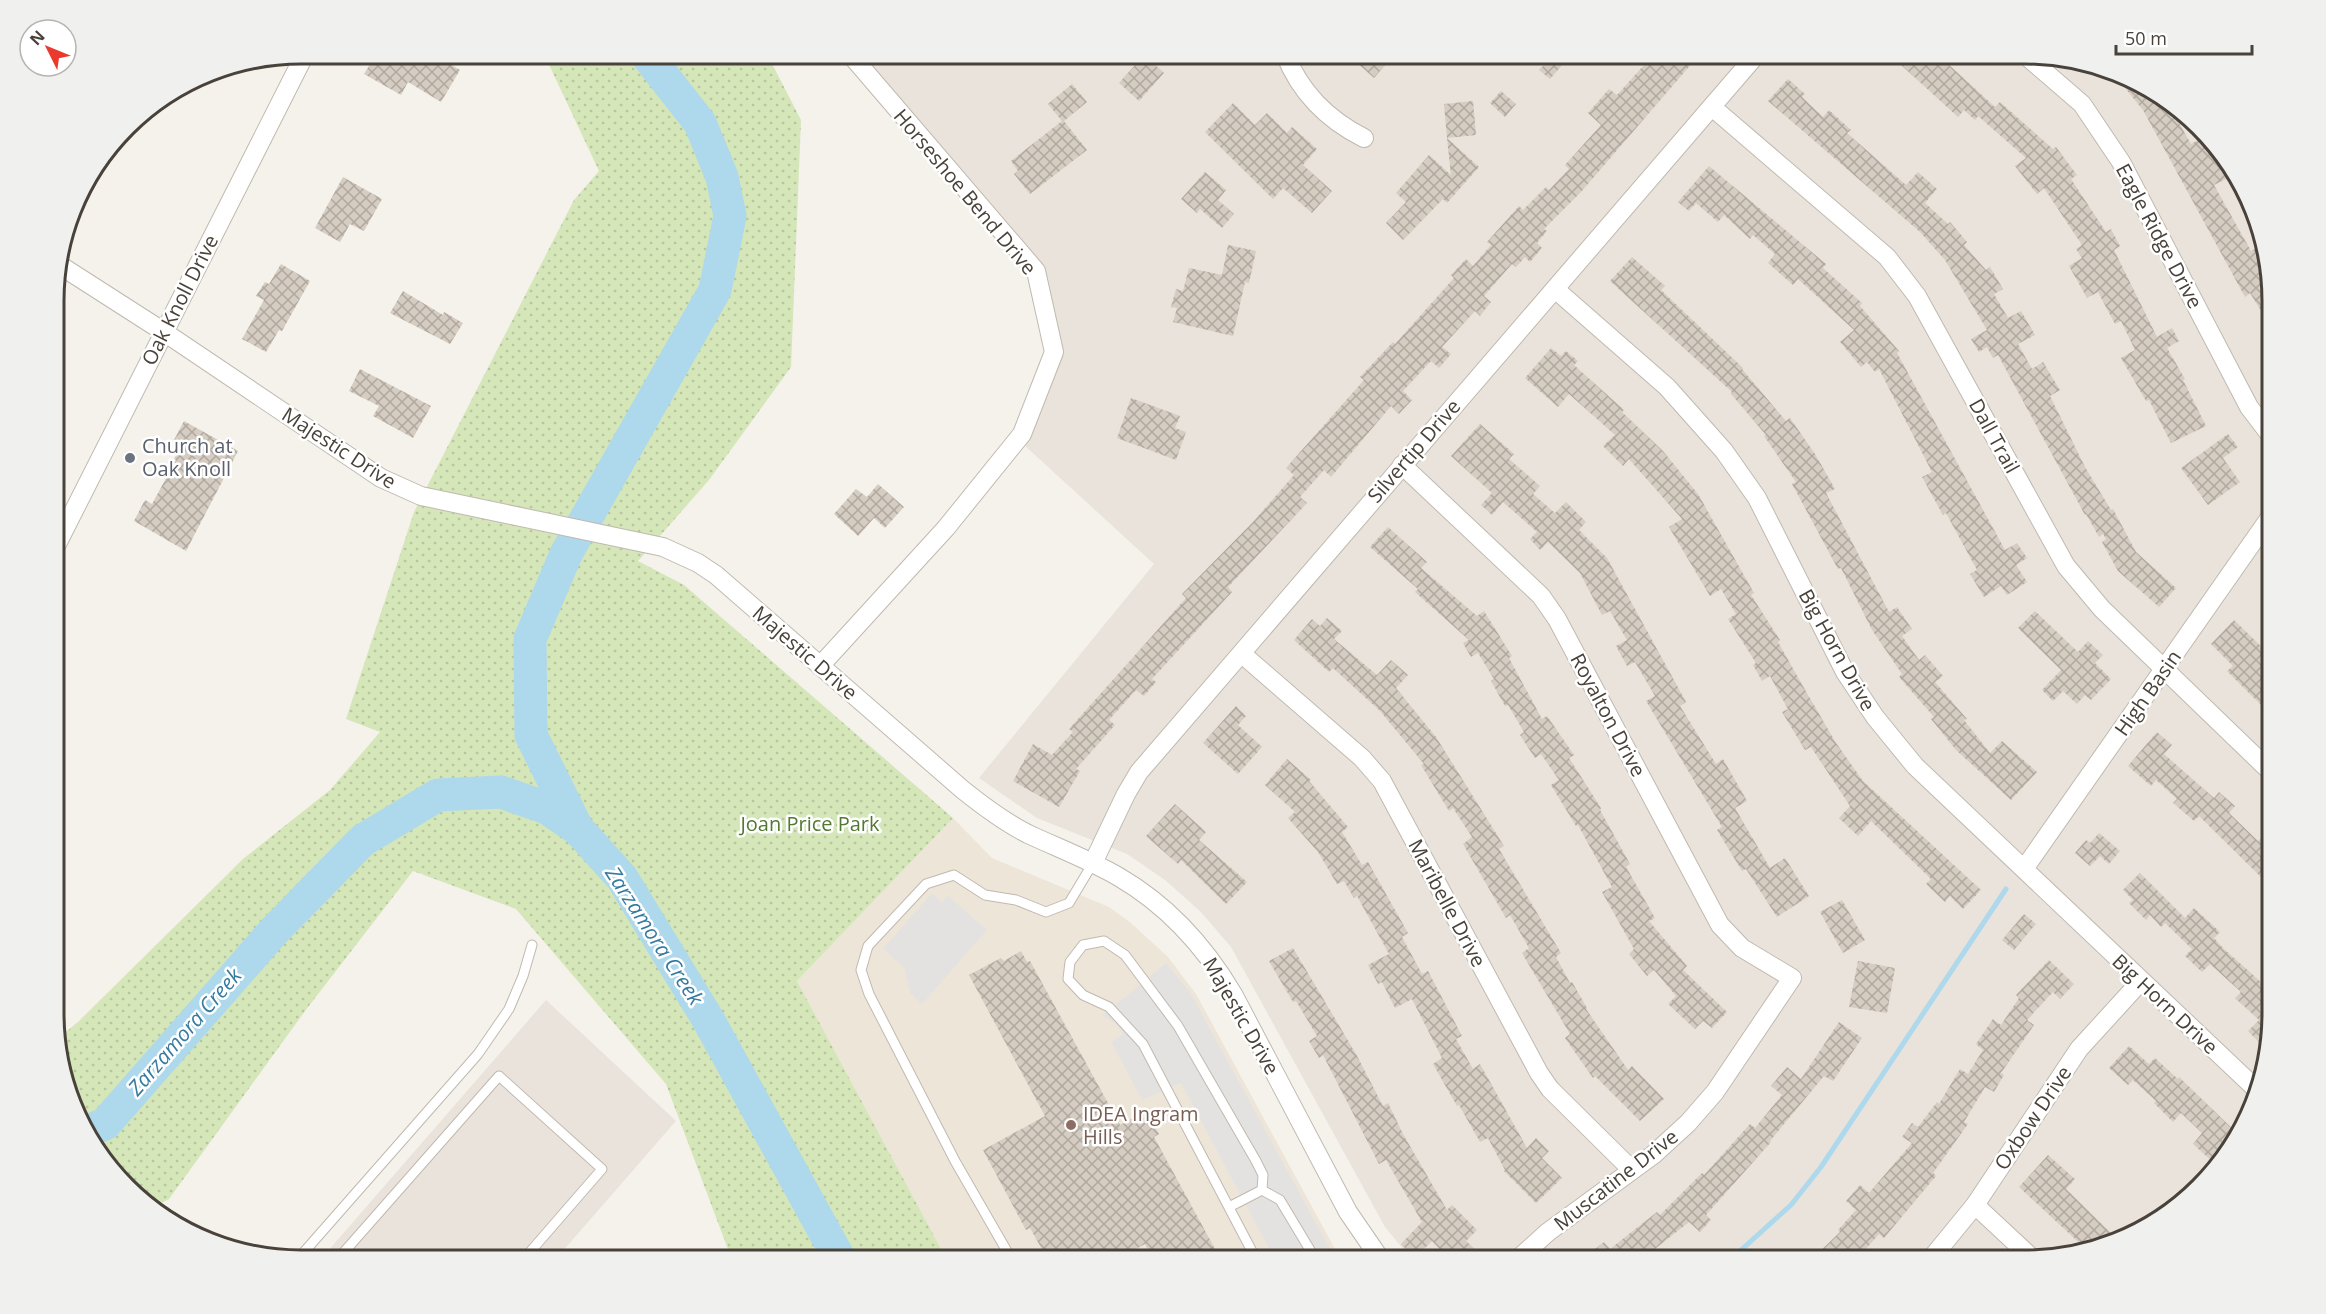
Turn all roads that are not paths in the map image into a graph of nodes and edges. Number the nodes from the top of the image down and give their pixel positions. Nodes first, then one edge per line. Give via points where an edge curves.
1 (300, 64) edge
2 (859, 64) edge
3 (1290, 64) edge
4 (1749, 64) edge
5 (2037, 65) edge
6 (1712, 107) junction
7 (1364, 138) dead end
8 (67, 270) edge
9 (1555, 290) junction
10 (164, 332) junction
11 (2262, 424) edge
12 (1402, 465) junction
13 (2262, 529) edge
14 (64, 530) edge
15 (1242, 654) junction
16 (820, 666) junction
17 (2164, 670) junction
18 (2262, 763) edge
19 (1093, 863) junction
20 (2024, 869) junction
21 (532, 945) dead end
22 (1792, 978) joint
23 (2141, 981) junction
24 (2250, 1084) edge
25 (1632, 1170) junction
26 (1262, 1190) junction
27 (1975, 1205) junction
28 (1229, 1207) junction
29 (306, 1250) edge
30 (346, 1250) edge
31 (531, 1250) edge
32 (1006, 1250) edge
33 (1252, 1250) edge
34 (1310, 1250) edge
35 (1374, 1250) edge
36 (1528, 1250) edge
37 (1938, 1250) edge
38 (2022, 1250) edge

1 - 10 street, Oak Knoll Drive
2 - 16 street, Horseshoe Bend Drive via 1036,271 1053,352 1022,434 946,528
3 - 7 street via 1304,90 1325,113
4 - 6 street, Silvertip Drive
5 - 11 street, Eagle Ridge Drive via 2082,104 2121,162 2249,407
6 - 9 street, Silvertip Drive
6 - 17 street, Dall Trail via 1887,257 1917,296 2066,566 2102,609
8 - 10 street, Majestic Drive
9 - 12 street, Silvertip Drive
9 - 20 street, Big Horn Drive via 1668,387 1724,451 1757,498 1845,672 1875,717 1915,766
10 - 14 street, Oak Knoll Drive
10 - 16 street, Majestic Drive via 381,478 421,496 663,547 698,562
12 - 15 street, Silvertip Drive
12 - 22 street, Royalton Drive via 1541,596 1557,619 1720,925 1742,948
13 - 17 street, High Basin
15 - 19 street, Silvertip Drive via 1140,772
15 - 25 street, Maribelle Drive via 1362,758 1382,782 1539,1073 1550,1089
16 - 19 street, Majestic Drive via 993,813 1026,833
17 - 18 street, Dall Trail
17 - 20 street, High Basin
19 - 32 lane via 1069,903 1046,912 1016,900 985,895 954,875 926,885 868,946 861,970 869,994 955,1161
19 - 35 street, Majestic Drive via 1148,896 1216,965 1348,1212
20 - 23 street, Big Horn Drive
21 - 29 lane via 509,1010 478,1054
22 - 25 street, Muscatine Drive via 1715,1092 1673,1138
23 - 24 street, Big Horn Drive
23 - 27 street, Oxbow Drive via 2079,1049
25 - 36 street, Muscatine Drive
26 - 28 lane
26 - 28 lane via 1263,1175 1256,1161 1178,1026 1125,955 1104,941 1083,945 1070,962 1068,979 1083,995 1109,1007 1143,1044
26 - 34 lane via 1280,1200
27 - 37 street, Oxbow Drive
27 - 38 street
28 - 33 lane
30 - 31 lane via 499,1076 602,1170

